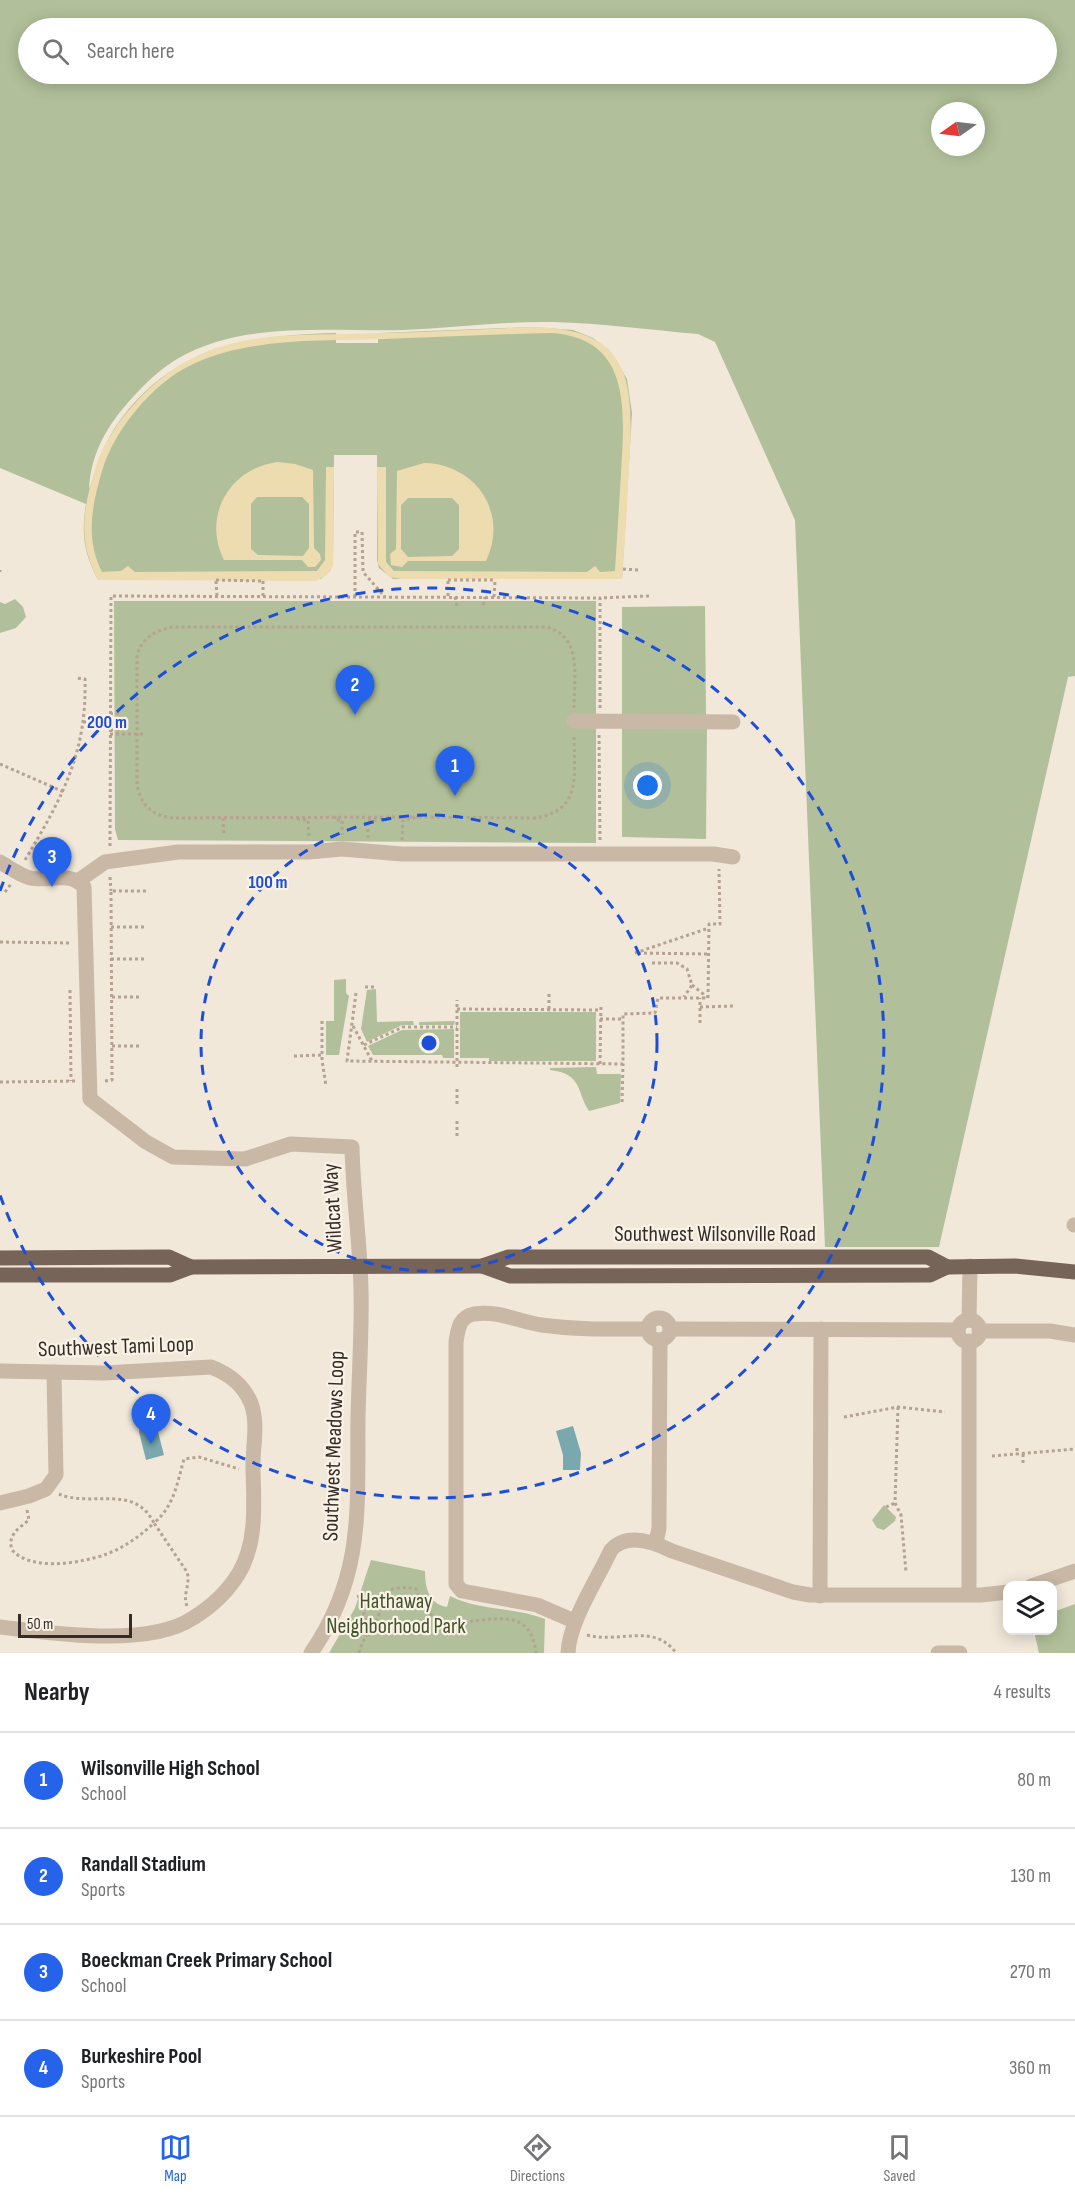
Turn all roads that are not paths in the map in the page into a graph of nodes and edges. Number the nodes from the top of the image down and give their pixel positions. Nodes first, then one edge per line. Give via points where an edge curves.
1 (574, 721) road end
2 (733, 722) dead end
3 (734, 857) dead end
4 (0, 862) edge
5 (78, 881) junction
6 (0, 1258) edge
7 (358, 1266) junction
8 (970, 1266) junction
9 (191, 1267) junction
10 (1075, 1272) edge
11 (0, 1275) edge
12 (821, 1329) junction
13 (969, 1331) junction
14 (659, 1333) junction
15 (1075, 1335) edge
16 (0, 1371) edge
17 (54, 1372) junction
18 (0, 1503) edge
19 (656, 1542) junction
20 (1075, 1570) edge
21 (1045, 1581) edge
22 (1003, 1592) edge
23 (969, 1594) junction
24 (819, 1596) junction
25 (573, 1625) junction
26 (0, 1627) edge
27 (311, 1653) edge
28 (568, 1653) edge
29 (938, 1653) edge
30 (960, 1653) edge

1 - 2 street
3 - 5 street via 402,854 368,849 178,852 110,862
4 - 5 street via 30,878
5 - 7 street, Wildcat Way via 86,895 90,1099 173,1157 245,1158 291,1144 352,1148
6 - 9 main road, Southwest Wilsonville Road via 169,1257
7 - 8 main road, Southwest Wilsonville Road via 482,1266 508,1257 585,1256 928,1257 947,1267
7 - 9 main road, Southwest Wilsonville Road
7 - 27 street, Southwest Meadows Loop via 358,1516 354,1554 333,1620
8 - 10 main road, Southwest Wilsonville Road
8 - 13 street
9 - 11 main road, Southwest Wilsonville Road via 170,1275
12 - 13 street
12 - 14 street
12 - 24 street
13 - 15 street via 1050,1331
13 - 23 street
14 - 19 street
14 - 25 street via 551,1327 510,1315 474,1314 463,1319 458,1327 456,1584 462,1591 537,1605
16 - 17 street, Southwest Tami Loop
17 - 18 street via 56,1475 46,1489
17 - 26 street, Southwest Tami Loop via 104,1373 194,1366 226,1373 251,1403 256,1439 252,1531 245,1558 231,1585 193,1618 160,1632 124,1636
19 - 24 street via 793,1592
19 - 25 street via 636,1540 615,1547
20 - 21 street
22 - 23 street
23 - 24 street
25 - 28 street
29 - 30 street

